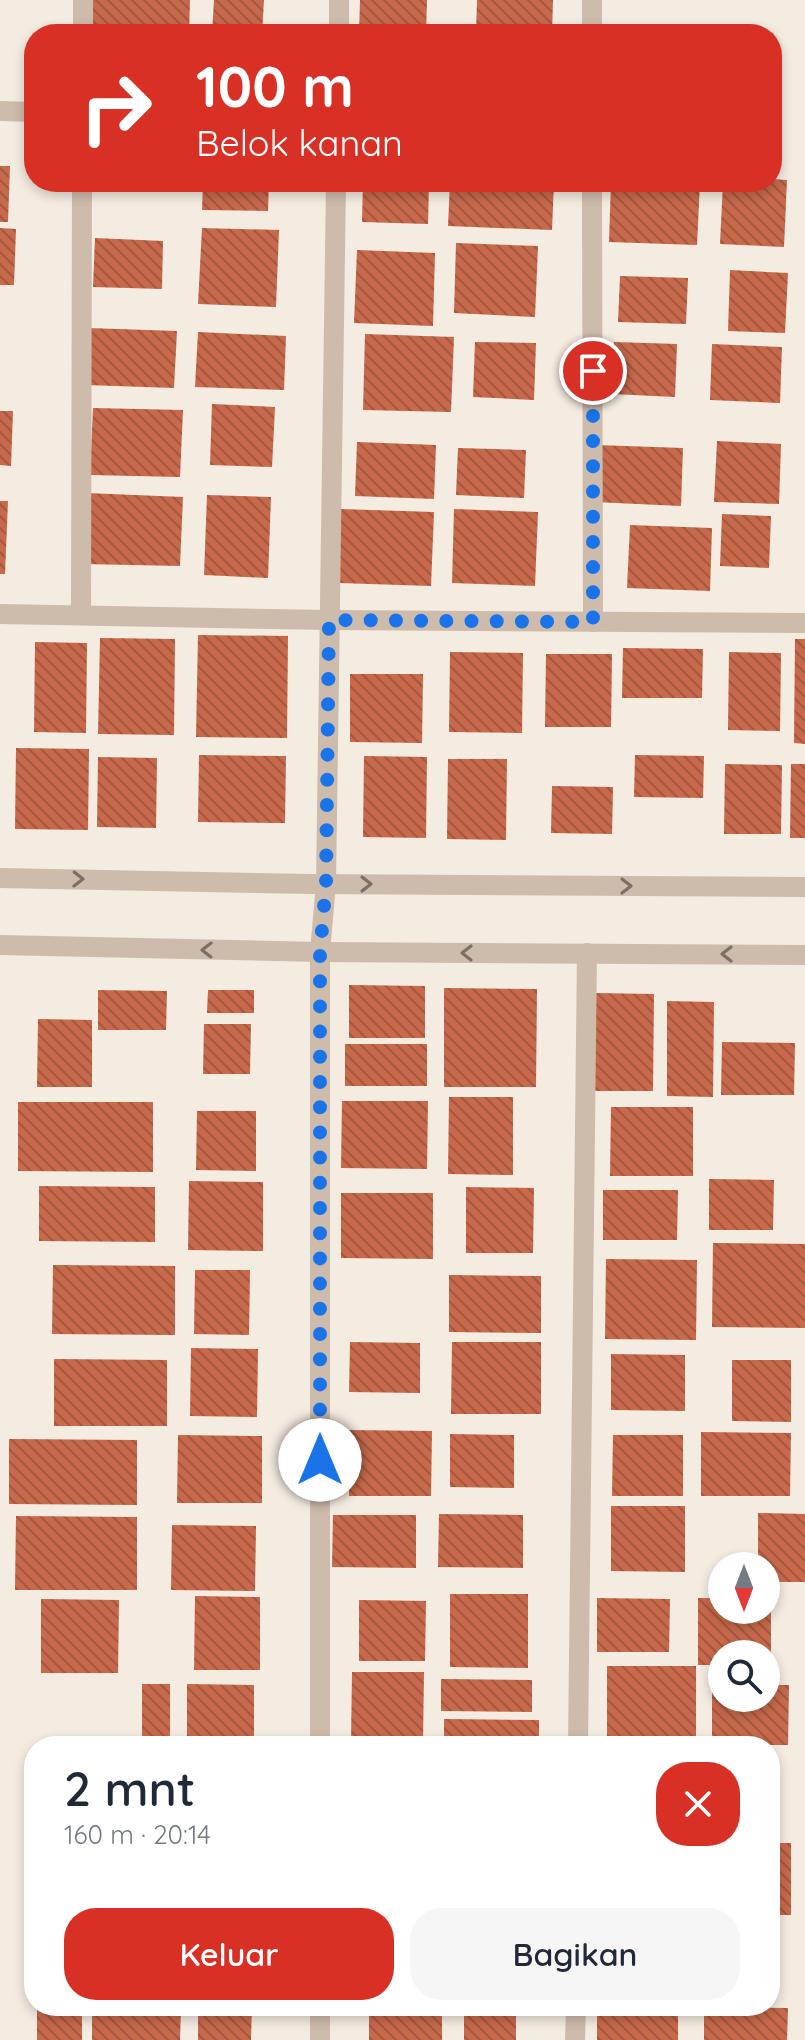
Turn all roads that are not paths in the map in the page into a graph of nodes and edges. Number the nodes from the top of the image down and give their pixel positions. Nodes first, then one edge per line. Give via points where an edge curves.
1 (83, 0) edge
2 (339, 0) edge
3 (592, 0) edge
4 (83, 24) edge
5 (339, 24) edge
6 (592, 24) edge
7 (0, 111) edge
8 (24, 112) edge
9 (82, 192) edge
10 (336, 192) edge
11 (592, 192) edge
12 (0, 614) edge
13 (81, 615) junction
14 (329, 620) junction
15 (593, 622) junction
16 (805, 623) edge
17 (0, 878) edge
18 (326, 884) junction
19 (805, 887) edge
20 (0, 945) edge
21 (320, 952) junction
22 (587, 953) junction
23 (805, 955) edge
24 (320, 1736) edge
25 (578, 1736) edge
26 (320, 2016) edge
27 (576, 2016) edge
28 (320, 2040) edge
29 (575, 2040) edge

1 - 4 street
2 - 5 street
3 - 6 street
7 - 8 street
9 - 13 street
10 - 14 street
11 - 15 street
12 - 13 street
13 - 14 street
14 - 15 street
14 - 18 street
15 - 16 street
17 -> 18 street
18 -> 19 street
18 - 21 street
21 -> 20 street
22 -> 21 street
21 - 24 street
23 -> 22 street
22 - 25 street
26 - 28 street
27 - 29 street

